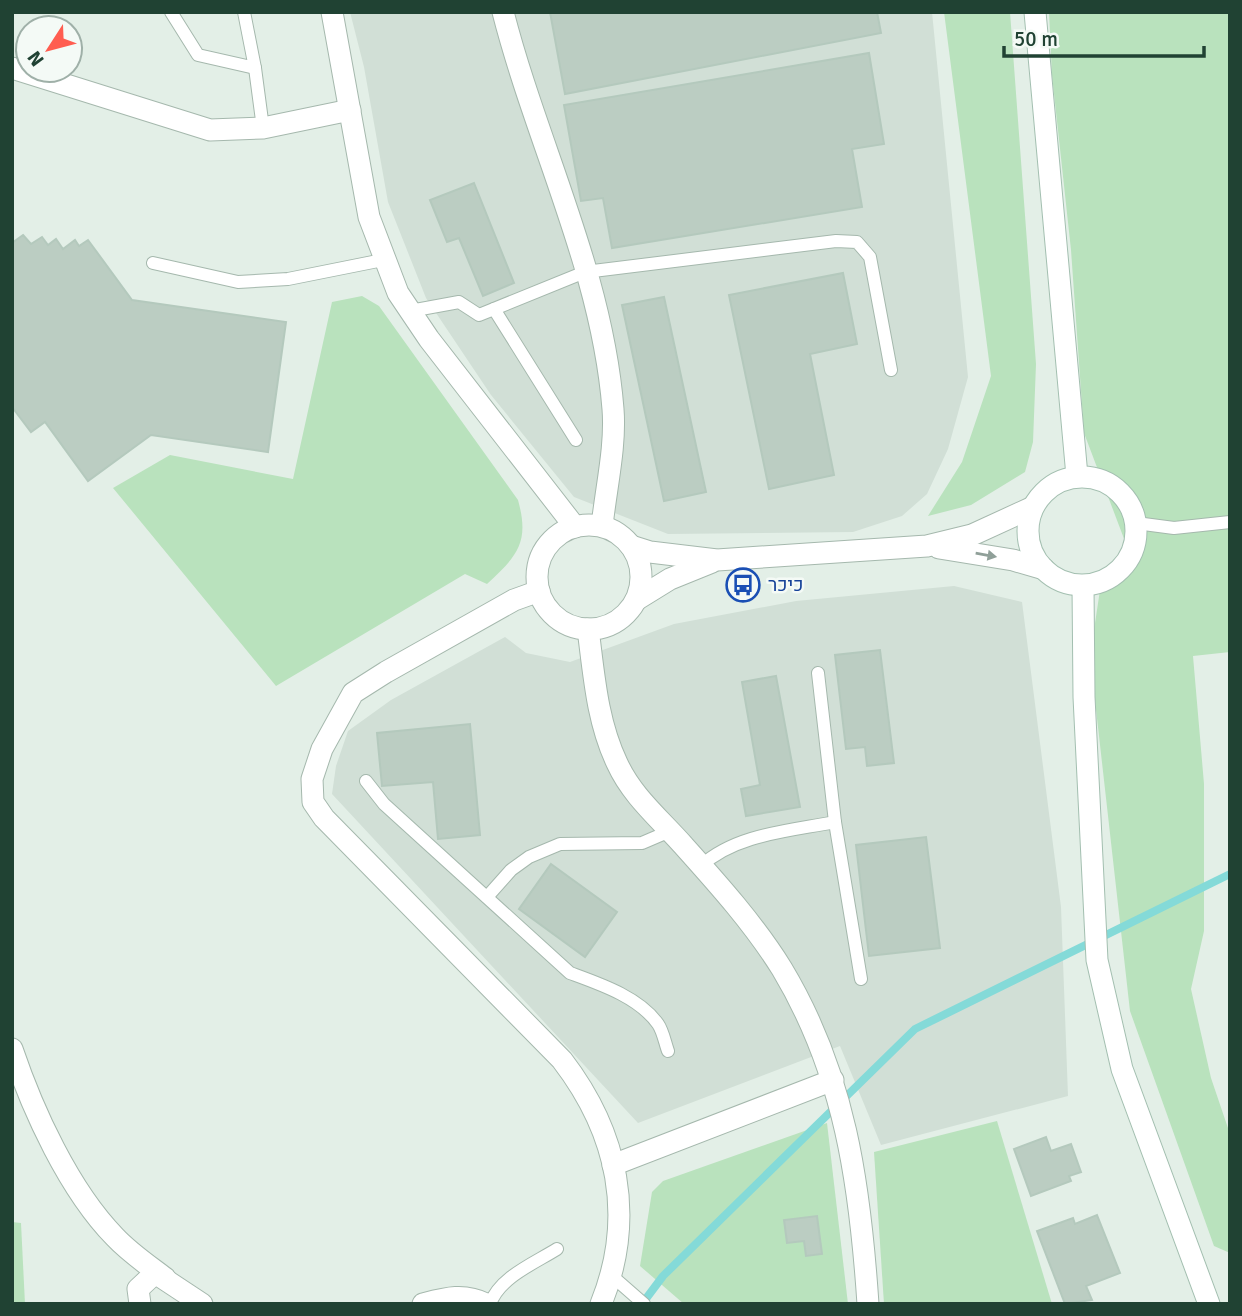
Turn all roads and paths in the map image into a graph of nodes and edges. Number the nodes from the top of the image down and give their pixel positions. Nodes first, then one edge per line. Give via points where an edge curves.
1 (171, 12) edge
2 (244, 12) edge
3 (332, 12) edge
4 (503, 12) edge
5 (1035, 12) edge
6 (12, 68) edge
7 (255, 68) junction
8 (350, 110) junction
9 (263, 128) junction
10 (383, 260) junction
11 (153, 263) dead end
12 (585, 272) junction
13 (494, 309) junction
14 (410, 311) junction
15 (891, 370) dead end
16 (576, 440) dead end
17 (1077, 476) junction
18 (1033, 507) junction
19 (1230, 522) edge
20 (1136, 523) junction
21 (602, 526) junction
22 (575, 527) junction
23 (631, 546) junction
24 (927, 546) junction
25 (717, 560) junction
26 (1044, 569) junction
27 (1083, 586) junction
28 (539, 591) junction
29 (636, 600) junction
30 (588, 629) junction
31 (818, 673) dead end
32 (366, 781) dead end
33 (835, 822) junction
34 (670, 831) junction
35 (701, 866) junction
36 (487, 897) junction
37 (861, 979) dead end
38 (12, 1049) edge
39 (668, 1051) dead end
40 (833, 1080) junction
41 (613, 1165) junction
42 (115, 1238) junction
43 (557, 1249) dead end
44 (612, 1276) junction
45 (165, 1278) junction
46 (139, 1302) edge
47 (202, 1304) edge
48 (423, 1304) edge
49 (488, 1304) edge
50 (601, 1304) edge
51 (644, 1304) edge
52 (868, 1304) edge
53 (1209, 1304) edge

1 - 7 lane via 198,55
2 - 7 lane
3 - 8 street
4 - 12 street
5 - 17 street
6 - 9 street via 210,130
7 - 9 lane
8 - 9 street
8 - 10 street via 369,217
10 - 11 lane via 288,279 238,282
10 - 14 street
12 - 13 lane
12 - 15 lane via 857,242 870,257
12 - 21 street via 608,366 613,412
13 - 14 lane via 479,315 459,302
13 - 16 lane
14 - 22 street
17 - 18 street via 1047,488
17 - 20 street via 1093,477 1122,493
18 - 24 street via 972,535
18 - 26 street via 1027,531 1030,548
19 - 20 lane via 1174,528
20 - 27 street via 1136,542 1129,559 1117,573
21 - 22 street
21 - 23 street
22 - 28 street via 548,544 540,559
23 - 25 street
23 - 29 street via 642,577
24 - 25 street
24 -> 26 street
25 - 29 street via 670,579
26 - 27 street via 1066,583
27 - 53 street via 1097,960 1122,1069
28 - 30 street via 563,622
28 - 41 street via 479,619 353,693 322,749 312,779 313,802 562,1060 584,1089
29 - 30 street via 613,624
30 - 34 street via 597,701 612,753 634,794
31 - 33 lane
32 - 36 lane via 384,804
33 - 35 lane via 745,840 714,854
33 - 37 lane
34 - 35 street
34 - 36 lane via 642,843 560,844 511,870
35 - 40 street via 749,922 781,969 819,1038
36 - 39 lane via 570,973 633,1002 659,1024
38 - 42 street via 52,1142
40 - 41 street
40 - 52 street via 853,1160
41 - 44 street via 620,1238
42 - 45 street
42 - 46 street
43 - 49 lane via 506,1281
44 - 50 street
44 - 51 lane
45 - 46 street via 155,1273 145,1280 138,1289
45 - 47 street
48 - 49 street via 453,1296

